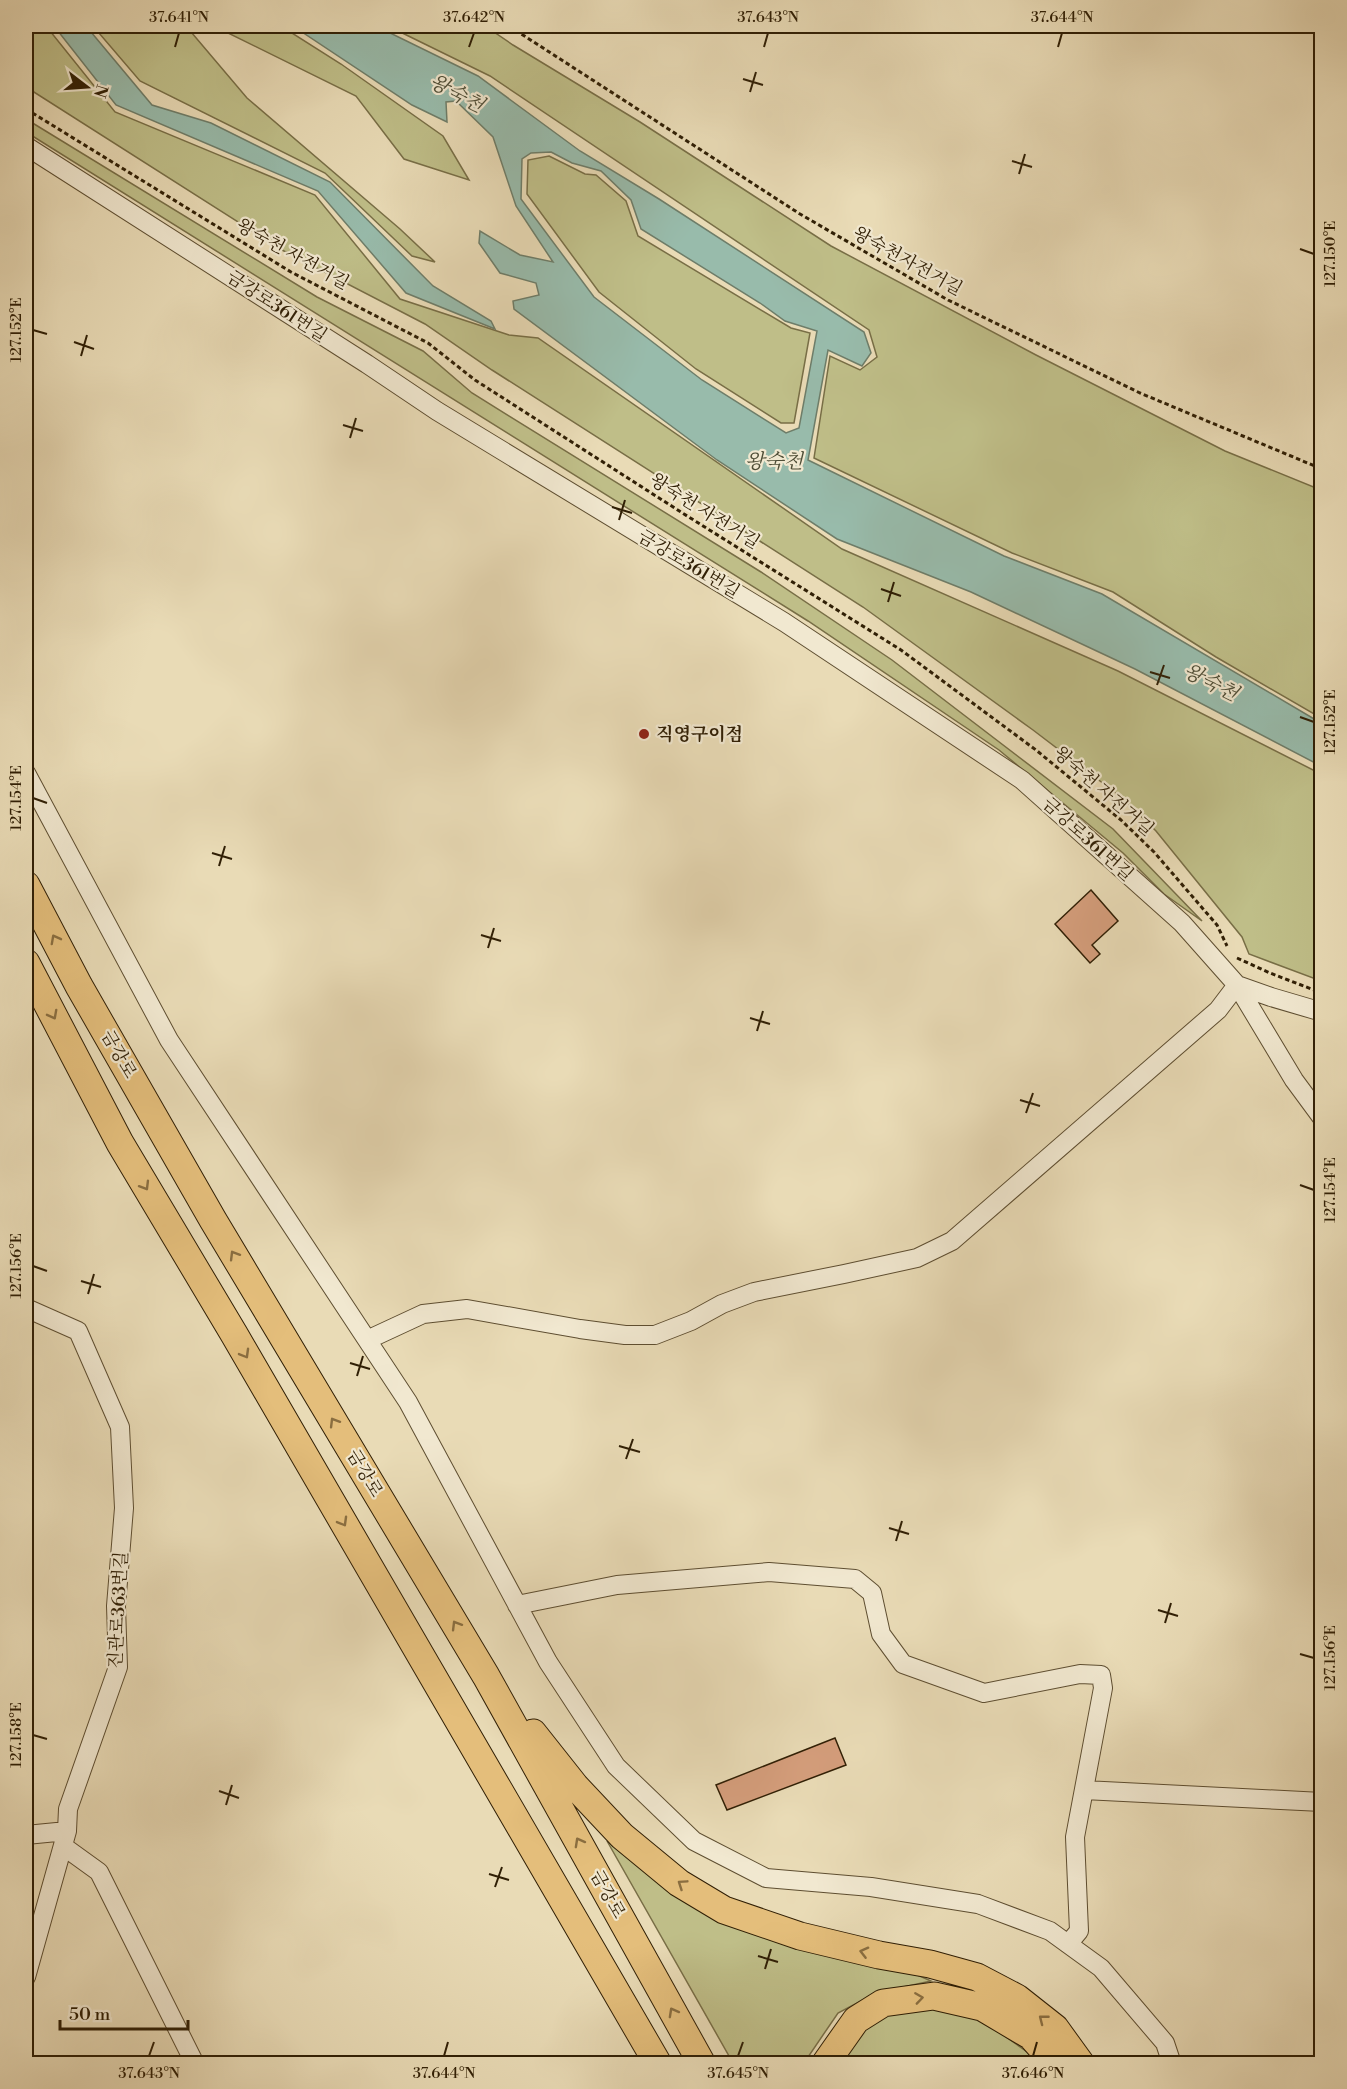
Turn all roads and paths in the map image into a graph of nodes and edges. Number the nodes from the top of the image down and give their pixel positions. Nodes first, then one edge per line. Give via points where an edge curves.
1 (509, 26) edge
2 (26, 109) edge
3 (26, 146) edge
4 (1322, 469) edge
5 (26, 773) edge
6 (26, 885) edge
7 (26, 963) edge
8 (1237, 985) junction
9 (1322, 993) edge
10 (1322, 1012) edge
11 (1322, 1118) edge
12 (26, 1308) edge
13 (367, 1340) junction
14 (517, 1605) junction
15 (486, 1676) junction
16 (1084, 1790) junction
17 (1322, 1802) edge
18 (26, 1835) edge
19 (65, 1839) junction
20 (1068, 1944) junction
21 (26, 1977) edge
22 (195, 2064) edge
23 (658, 2064) edge
24 (702, 2064) edge
25 (825, 2064) edge
26 (1056, 2064) edge
27 (1081, 2064) edge
28 (1172, 2064) edge

1 - 4 path, 왕숙천자전거길 via 800,214 948,300 1140,393
2 - 9 path, 왕숙천 자전거길 via 291,272 428,343 475,380 901,650 1036,750 1121,820 1217,925 1237,957
3 - 8 street, 금강로361번길 via 437,411 784,622 1022,780 1182,923
5 - 13 street via 170,1040
15 -> 6 highway, 금강로 via 213,1220
7 -> 23 highway via 120,1143
8 - 10 street
8 - 11 street, 금강로361번길 via 1294,1080
8 - 13 street via 1218,1010 998,1203 952,1241 917,1258 754,1292 655,1335 580,1329 467,1309 423,1314
12 - 19 street, 진관로363번길 via 78,1331 120,1427 124,1508 116,1606 118,1667 68,1809
13 - 14 street via 408,1402
14 - 16 street via 617,1585 769,1572 855,1579 872,1593 881,1634 903,1664 984,1693 1080,1674 1101,1675 1103,1688
14 - 20 street via 548,1662 616,1766 694,1841 766,1878 871,1887 978,1904 1050,1931
24 -> 15 highway, 금강로
27 -> 15 highway via 1055,2028 1017,1998 976,1977 800,1936 724,1910 680,1883 622,1836 575,1786
16 - 17 street
16 - 20 street via 1075,1837 1079,1931
18 - 19 street
19 - 21 street, 진관로363번길
19 - 22 street via 99,1872
20 - 28 street via 1101,1968 1165,2043
25 -> 26 highway via 856,2020 865,2014 883,2003 934,1996 982,2007 1030,2036

